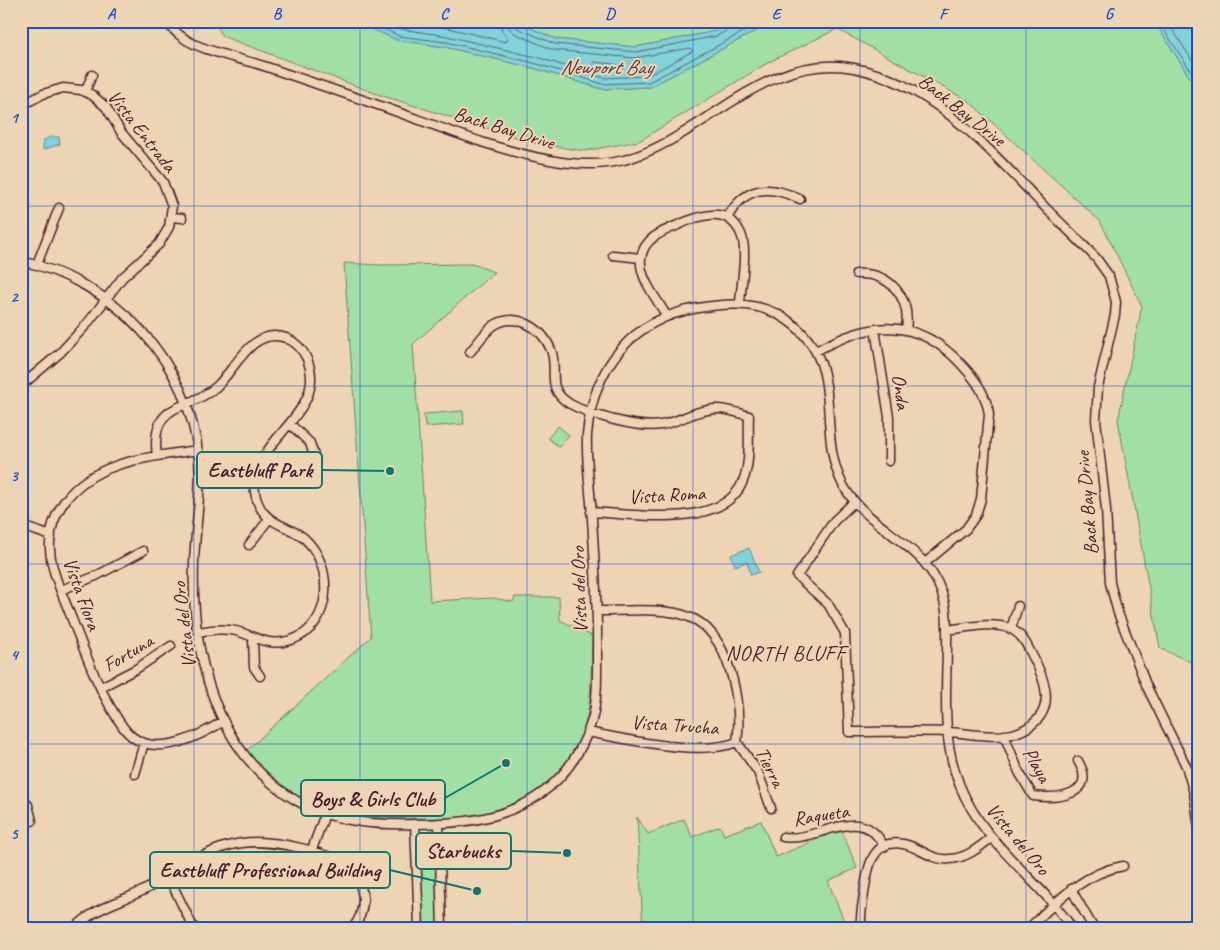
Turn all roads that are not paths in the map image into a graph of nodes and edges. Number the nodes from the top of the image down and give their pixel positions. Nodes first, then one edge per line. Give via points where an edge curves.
1 (165, 21) edge
2 (92, 74) dead end
3 (85, 92) junction
4 (21, 106) edge
5 (800, 198) dead end
6 (59, 208) dead end
7 (172, 217) junction
8 (182, 218) dead end
9 (727, 218) junction
10 (613, 255) dead end
11 (641, 258) junction
12 (21, 261) edge
13 (36, 264) junction
14 (856, 274) dead end
15 (106, 298) junction
16 (740, 303) junction
17 (666, 315) junction
18 (875, 329) junction
19 (906, 330) junction
20 (816, 351) junction
21 (470, 352) dead end
22 (21, 386) edge
23 (186, 402) junction
24 (591, 412) junction
25 (290, 424) junction
26 (198, 450) junction
27 (157, 456) junction
28 (315, 459) dead end
29 (889, 461) dead end
30 (854, 502) junction
31 (591, 512) junction
32 (269, 519) junction
33 (25, 527) dead end
34 (50, 536) junction
35 (248, 545) dead end
36 (143, 551) dead end
37 (925, 563) junction
38 (61, 590) junction
39 (1018, 606) dead end
40 (598, 611) junction
41 (1011, 629) junction
42 (947, 630) junction
43 (198, 632) junction
44 (253, 638) junction
45 (171, 646) dead end
46 (260, 676) dead end
47 (101, 687) junction
48 (222, 722) junction
49 (587, 732) junction
50 (947, 732) junction
51 (1004, 735) junction
52 (737, 742) junction
53 (144, 743) junction
54 (1078, 762) dead end
55 (135, 774) dead end
56 (21, 798) edge
57 (771, 808) dead end
58 (325, 814) junction
59 (32, 821) dead end
60 (439, 823) junction
61 (415, 824) junction
62 (1199, 828) edge
63 (783, 836) dead end
64 (991, 838) junction
65 (884, 847) junction
66 (311, 852) junction
67 (1123, 866) dead end
68 (168, 876) junction
69 (1071, 889) junction
70 (1054, 904) junction
71 (74, 929) edge
72 (194, 929) edge
73 (351, 929) edge
74 (419, 929) edge
75 (442, 929) edge
76 (862, 929) edge
77 (1028, 929) edge
78 (1073, 929) edge
79 (1094, 929) edge

1 - 62 street, Back Bay Drive via 183,38 201,47 504,149 566,163 598,164 635,156 682,133 773,78 811,66 851,68 888,78 913,90 960,124 991,151 1086,248 1111,281 1115,315 1098,387 1096,420 1110,583 1146,687 1186,766
2 - 3 street
3 - 4 street, Vista Entrada via 71,88 53,90
3 - 7 street, Vista Entrada via 106,107 121,132 163,182 171,199
5 - 9 street via 776,189 761,190 743,197
6 - 13 street
7 - 8 street
7 - 15 street via 159,244 122,278
9 - 11 street via 714,214 700,215 661,232 645,246
9 - 16 street via 737,227 742,240
10 - 11 street
11 - 17 street via 644,276
12 - 13 street, Vista del Oro
13 - 15 street, Vista del Oro via 73,278
14 - 19 street via 878,276 891,284 907,310
15 - 22 street via 73,340
15 - 23 street, Vista del Oro via 146,334 172,372
16 - 17 street, Vista del Oro via 723,303
16 - 20 street, Vista del Oro via 759,306 786,319
17 - 24 street, Vista del Oro via 642,328 615,357 598,387
18 - 19 street
18 - 20 street via 851,334
18 - 29 street, Onda via 889,417
19 - 37 street via 934,341 958,360 981,388 989,414 981,499 976,516 966,529
20 - 30 street, Vista del Oro via 828,387 835,465
21 - 24 street via 495,325 509,320 529,324 551,349 553,380 559,394 570,404
23 - 25 street via 214,388 256,342 263,338 282,337 300,347 309,368 308,393 302,409
23 - 26 street, Vista del Oro
23 - 27 street via 165,417 156,433
24 - 31 street, Vista del Oro via 587,450
24 - 31 street, Vista Roma via 648,426 671,423 710,409 749,416 745,476 737,492 722,506 708,512 671,515
25 - 28 street via 310,443
25 - 32 street via 256,473 256,496
26 - 27 street, Vista Flora
26 - 43 street, Vista del Oro via 200,490 194,577
27 - 34 street, Vista Flora via 120,464 80,486 57,513
30 - 37 street, Vista del Oro
30 - 50 street via 834,520 797,576 828,604 845,633 849,732
31 - 40 street, Vista del Oro
32 - 35 street
32 - 44 street via 305,539 315,551 324,583 324,605 316,624 296,638 271,644
33 - 34 street
34 - 38 street, Vista Flora via 51,559
36 - 38 street
37 - 42 street, Vista del Oro via 942,595
38 - 47 street, Vista Flora
39 - 41 street
40 - 49 street, Vista del Oro via 597,690
40 - 52 street, Vista Trucha via 678,614 696,619 706,628 719,646 736,691 740,720
41 - 42 street via 999,626
41 - 51 street via 1025,642 1043,675 1047,691 1035,722 1022,731
42 - 50 street, Vista del Oro
43 - 44 street via 230,630
43 - 48 street, Vista del Oro
44 - 46 street via 254,667
45 - 47 street, Fortuna
47 - 53 street, Vista Flora via 123,727
48 - 53 street via 186,739 162,744
48 - 58 street, Vista del Oro via 242,753 269,782
49 - 52 street, Vista Trucha via 690,747
49 - 60 street, Vista del Oro via 577,754 559,778 524,805 482,820
50 - 51 street
50 - 64 street, Vista del Oro via 958,782 971,810
51 - 54 street, Playa via 1033,796 1060,798 1074,792 1084,776
52 - 57 street, Tierra via 758,772
53 - 55 street
56 - 59 street via 28,805
58 - 61 street, Vista del Oro via 364,824
58 - 66 street
60 - 61 street, Vista del Oro
60 - 75 street
61 - 74 street
63 - 65 street, Raqueta via 806,837 857,824 876,834
64 - 65 street via 972,853 952,859 934,858 903,844
64 - 70 street, Vista del Oro
65 - 76 street via 873,856 868,867 860,920
66 - 68 street via 270,843 244,843 205,853
66 - 73 street via 334,859 356,875 363,904
67 - 69 street via 1099,873
68 - 71 street via 140,893 96,910
68 - 72 street
69 - 70 street
69 - 79 street
70 - 77 street
70 - 78 street, Vista del Oro

